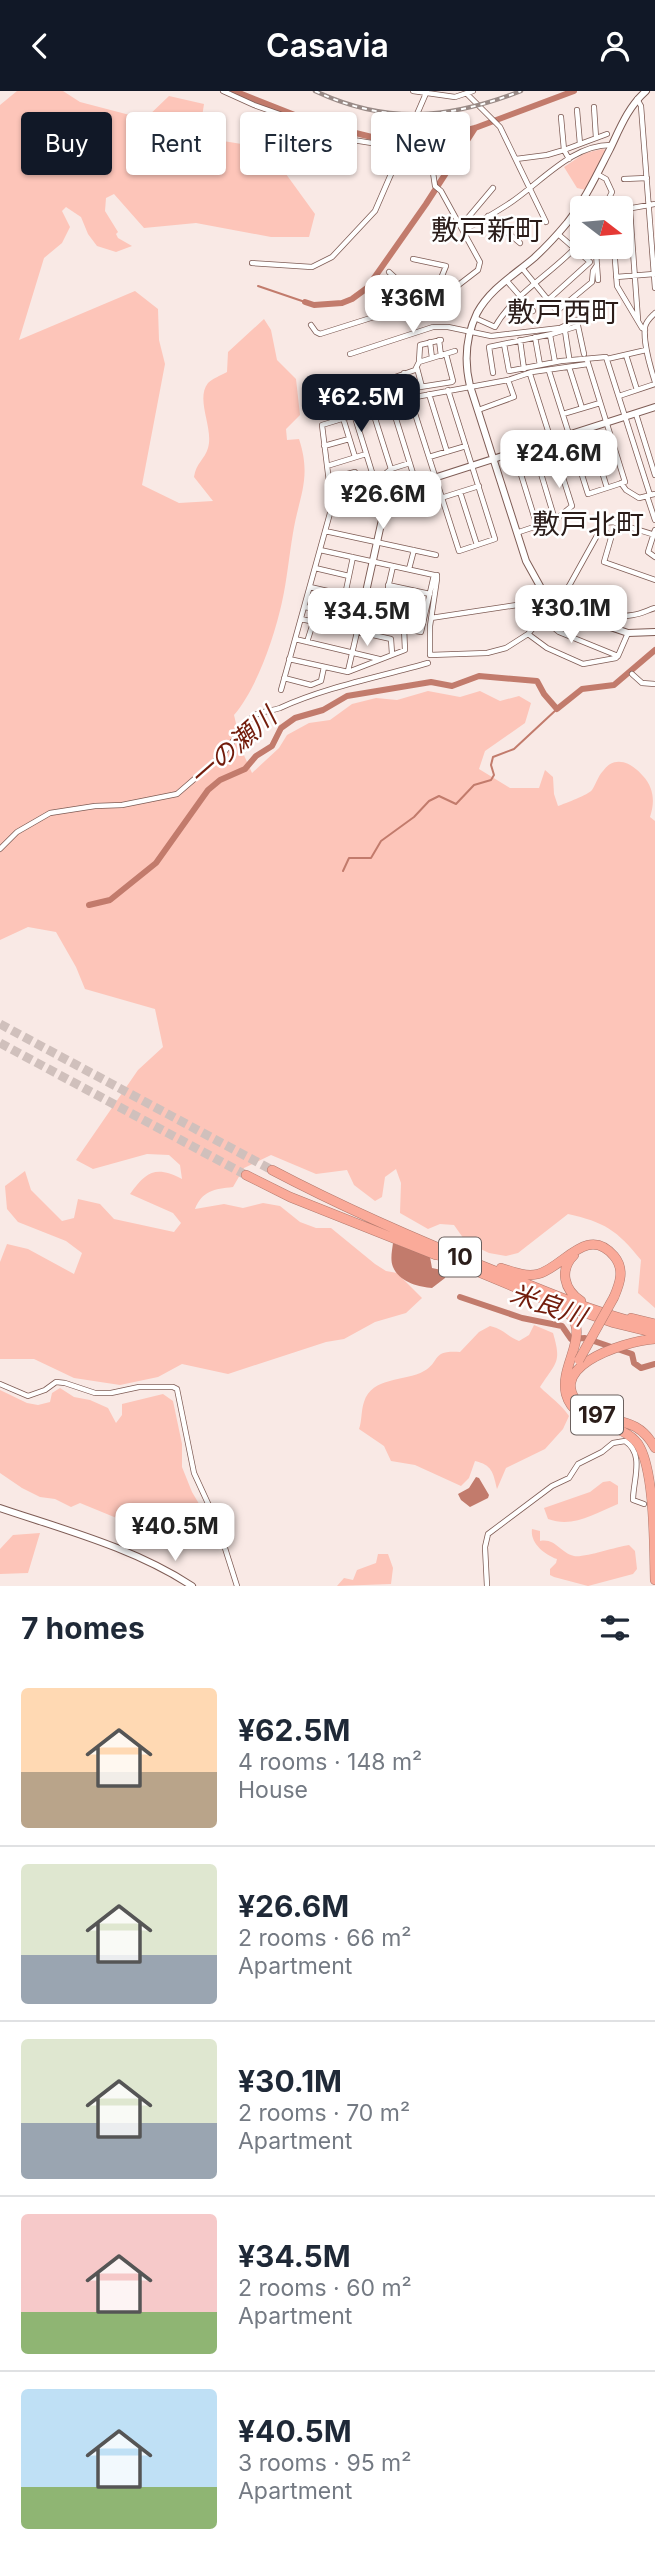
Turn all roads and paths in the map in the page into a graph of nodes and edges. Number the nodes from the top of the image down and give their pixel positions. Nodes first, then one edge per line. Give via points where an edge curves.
1 (223, 91) edge
2 (413, 91) edge
3 (473, 91) edge
4 (646, 91) edge
5 (427, 92) edge
6 (465, 93) edge
7 (637, 99) junction
8 (594, 107) dead end
9 (577, 110) dead end
10 (418, 112) edge
11 (561, 117) dead end
12 (607, 134) dead end
13 (596, 138) junction
14 (371, 144) edge
15 (580, 144) junction
16 (612, 145) junction
17 (564, 150) junction
18 (516, 159) junction
19 (569, 159) junction
20 (597, 174) junction
21 (391, 175) edge
22 (433, 175) edge
23 (647, 178) junction
24 (624, 179) dead end
25 (493, 188) dead end
26 (530, 188) junction
27 (610, 196) edge
28 (652, 204) edge
29 (634, 208) edge
30 (488, 216) junction
31 (569, 221) joint
32 (546, 222) dead end
33 (463, 228) junction
34 (558, 234) junction
35 (520, 243) dead end
36 (570, 245) edge
37 (570, 253) edge
38 (413, 259) dead end
39 (586, 259) edge
40 (596, 259) edge
41 (615, 259) edge
42 (634, 259) edge
43 (252, 263) dead end
44 (597, 265) junction
45 (522, 268) junction
46 (388, 272) dead end
47 (654, 274) edge
48 (635, 276) junction
49 (616, 277) junction
50 (506, 280) junction
51 (598, 280) dead end
52 (536, 285) junction
53 (655, 288) edge
54 (435, 293) junction
55 (415, 296) junction
56 (520, 297) junction
57 (548, 300) junction
58 (510, 305) junction
59 (533, 311) dead end
60 (655, 313) edge
61 (590, 314) dead end
62 (475, 318) junction
63 (524, 318) dead end
64 (638, 320) junction
65 (578, 323) junction
66 (311, 325) dead end
67 (645, 330) junction
68 (565, 331) junction
69 (470, 333) junction
70 (550, 335) junction
71 (535, 338) junction
72 (520, 340) junction
73 (430, 342) junction
74 (504, 344) junction
75 (647, 349) junction
76 (455, 352) dead end
77 (350, 354) dead end
78 (584, 354) dead end
79 (444, 355) junction
80 (626, 355) junction
81 (569, 357) dead end
82 (432, 358) junction
83 (607, 359) junction
84 (419, 362) junction
85 (555, 362) junction
86 (588, 362) junction
87 (540, 365) junction
88 (569, 367) junction
89 (417, 368) junction
90 (524, 369) junction
91 (550, 371) junction
92 (404, 373) junction
93 (494, 373) dead end
94 (530, 374) junction
95 (388, 379) junction
96 (508, 380) junction
97 (379, 382) junction
98 (655, 383) edge
99 (470, 386) junction
100 (422, 387) junction
101 (448, 390) junction
102 (637, 390) junction
103 (429, 394) junction
104 (410, 395) junction
105 (619, 396) junction
106 (333, 398) dead end
107 (392, 400) junction
108 (600, 403) junction
109 (655, 407) edge
110 (582, 408) junction
111 (371, 409) junction
112 (481, 409) dead end
113 (354, 414) junction
114 (563, 414) junction
115 (636, 414) junction
116 (625, 417) junction
117 (341, 419) junction
118 (607, 423) junction
119 (569, 435) junction
120 (349, 439) junction
121 (551, 440) junction
122 (613, 444) junction
123 (324, 446) junction
124 (466, 446) junction
125 (595, 449) junction
126 (447, 451) junction
127 (514, 452) junction
128 (366, 454) junction
129 (576, 455) junction
130 (355, 457) junction
131 (429, 457) junction
132 (493, 459) junction
133 (557, 461) junction
134 (410, 463) junction
135 (472, 465) junction
136 (327, 466) junction
137 (539, 467) junction
138 (391, 470) junction
139 (520, 472) junction
140 (655, 475) edge
141 (435, 477) junction
142 (329, 479) junction
143 (375, 482) junction
144 (416, 483) junction
145 (621, 484) junction
146 (478, 486) junction
147 (607, 488) junction
148 (460, 492) junction
149 (655, 493) edge
150 (392, 498) junction
151 (442, 498) junction
152 (332, 500) junction
153 (555, 520) junction
154 (655, 520) edge
155 (537, 526) junction
156 (601, 526) junction
157 (326, 531) junction
158 (519, 532) dead end
159 (655, 534) edge
160 (377, 542) junction
161 (477, 545) junction
162 (320, 550) junction
163 (414, 550) junction
164 (436, 555) dead end
165 (353, 557) junction
166 (655, 557) edge
167 (373, 561) junction
168 (393, 566) junction
169 (315, 568) junction
170 (409, 569) junction
171 (434, 575) junction
172 (349, 576) junction
173 (655, 580) edge
174 (388, 585) junction
175 (310, 587) junction
176 (429, 594) junction
177 (563, 594) junction
178 (345, 595) junction
179 (555, 602) junction
180 (384, 604) junction
181 (517, 604) dead end
182 (304, 607) junction
183 (655, 608) edge
184 (425, 613) junction
185 (341, 614) junction
186 (360, 618) junction
187 (431, 618) junction
188 (301, 619) junction
189 (542, 619) junction
190 (313, 622) junction
191 (380, 623) junction
192 (404, 628) junction
193 (357, 632) junction
194 (655, 632) edge
195 (628, 633) junction
196 (528, 635) junction
197 (295, 639) junction
198 (307, 642) junction
199 (353, 653) junction
200 (392, 654) junction
201 (618, 656) junction
202 (289, 659) junction
203 (380, 659) junction
204 (428, 663) dead end
205 (324, 667) junction
206 (348, 672) junction
207 (632, 674) dead end
208 (284, 678) junction
209 (655, 684) edge
210 (281, 690) dead end
211 (0, 849) edge
212 (272, 1170) tunnel mouth
213 (246, 1175) tunnel mouth
214 (426, 1243) junction
215 (433, 1254) junction
216 (612, 1297) junction
217 (655, 1325) edge
218 (655, 1333) edge
219 (655, 1339) edge
220 (577, 1360) junction
221 (0, 1384) edge
222 (585, 1413) junction
223 (655, 1448) edge
224 (644, 1504) dead end
225 (0, 1508) edge
226 (654, 1556) edge
227 (150, 1562) junction
228 (655, 1580) edge
229 (185, 1586) edge
230 (192, 1586) edge
231 (237, 1586) edge
232 (487, 1586) edge
233 (654, 1586) edge

1 - 14 street
2 - 5 street
3 - 6 street
4 - 7 street
5 - 6 street via 455,97
5 - 10 street
6 - 18 street via 498,125
7 - 16 street
7 - 23 street
8 - 13 street
9 - 15 street
11 - 17 street
12 - 13 street
13 - 15 street
15 - 17 street
16 - 19 street via 586,149
16 - 20 street
17 - 18 street
17 - 19 street
18 - 26 street
19 - 26 street
20 - 27 street via 606,179
20 - 31 street
21 - 43 street via 375,211 328,260 306,267
22 - 33 street via 435,186
23 - 24 street
23 - 28 street
25 - 33 street
26 - 30 street
26 - 32 street
28 - 29 street
28 - 47 street
30 - 33 street
30 - 35 street
31 - 34 street
33 - 54 street via 480,268 456,287
34 - 36 street
34 - 45 street
37 - 52 street
38 - 54 street via 446,266
39 - 57 street via 590,262
40 - 44 street
41 - 49 street
42 - 48 street
44 - 51 street
44 - 57 street via 592,282 556,311
45 - 50 street
45 - 52 street
46 - 55 street
47 - 48 street
47 - 53 street
48 - 49 street
48 - 64 street
49 - 64 street
50 - 56 street
50 - 62 street
52 - 56 street
52 - 57 street
54 - 55 street
55 - 66 street via 383,317 326,333 316,332
56 - 58 street
56 - 59 street
58 - 62 street via 495,327
58 - 63 street
60 - 67 street
61 - 65 street
62 - 69 street
64 - 67 street
65 - 68 street
65 - 69 street via 491,336
65 - 78 street
67 - 75 street
68 - 70 street
68 - 81 street
69 - 77 street via 433,327
69 - 99 street via 466,357
70 - 71 street
70 - 85 street
71 - 72 street
71 - 87 street
72 - 74 street
72 - 90 street
73 - 79 street via 440,340
73 - 82 street
73 - 84 street via 420,345
74 - 90 street via 509,372
74 - 93 street via 489,347
75 - 80 street
75 - 98 street
76 - 79 street
79 - 82 street
79 - 100 street via 453,381
80 - 83 street
80 - 102 street
82 - 84 street
83 - 86 street
83 - 105 street
84 - 89 street
85 - 86 street
85 - 87 street
86 - 88 street
86 - 108 street
87 - 90 street
88 - 91 street
88 - 110 street
89 - 92 street
89 - 100 street
91 - 94 street
91 - 114 street
92 - 95 street
92 - 104 street
94 - 96 street
94 - 121 street
95 - 97 street
95 - 107 street
96 - 99 street
96 - 112 street via 514,397
97 - 107 street via 384,400
97 - 111 street via 361,389
98 - 102 street
99 - 101 street
99 - 132 street
100 - 104 street
101 - 103 street
101 - 124 street
102 - 105 street
103 - 104 street
103 - 126 street
104 - 107 street
104 - 131 street
105 - 116 street
106 - 117 street
107 - 111 street
107 - 134 street
108 - 110 street
108 - 118 street
109 - 115 street
110 - 114 street
111 - 113 street
111 - 138 street
113 - 117 street
113 - 128 street
114 - 119 street
115 - 116 street
115 - 140 street
116 - 118 street
116 - 149 street via 650,495
117 - 120 street
117 - 123 street via 321,425
118 - 119 street
118 - 122 street
119 - 121 street
119 - 129 street
120 - 123 street
120 - 130 street
121 - 127 street
121 - 133 street
122 - 125 street
122 - 145 street via 625,482
123 - 136 street
124 - 126 street
124 - 135 street
125 - 129 street
125 - 147 street
126 - 131 street
127 - 132 street
127 - 139 street
128 - 130 street
128 - 143 street
129 - 147 street via 587,493
130 - 136 street
131 - 141 street
132 - 135 street
132 - 179 street via 530,571
133 - 137 street
133 - 153 street via 572,506
134 - 138 street
134 - 144 street
135 - 141 street
135 - 146 street
136 - 142 street
137 - 139 street
137 - 153 street
138 - 143 street
139 - 155 street
141 - 144 street
141 - 151 street
142 - 152 street
142 - 152 street via 355,472 361,490
143 - 150 street
144 - 150 street
145 - 147 street
145 - 154 street via 639,498 647,496
146 - 148 street
146 - 161 street via 495,539
148 - 151 street
148 - 161 street
150 - 151 street via 403,510
150 - 160 street
151 - 161 street via 459,551
152 - 157 street
153 - 155 street
155 - 158 street
156 - 159 street via 613,522
156 - 173 street via 611,538 604,562
156 - 177 street
157 - 160 street
157 - 162 street
159 - 166 street via 648,552
160 - 163 street
160 - 167 street
162 - 165 street
162 - 169 street
163 - 164 street
163 - 170 street
165 - 167 street
165 - 172 street
167 - 168 street
167 - 186 street
168 - 170 street
168 - 174 street
169 - 172 street
169 - 175 street
170 - 171 street
171 - 176 street
171 - 187 street
172 - 178 street
174 - 176 street
174 - 180 street
175 - 178 street
175 - 182 street
176 - 184 street
177 - 179 street
177 - 183 street via 579,605 621,616
178 - 185 street
179 - 189 street
179 - 195 street via 578,616
180 - 184 street
180 - 191 street
181 - 187 street
182 - 185 street
182 - 188 street
184 - 192 street via 421,632
185 - 186 street
186 - 191 street
186 - 193 street
187 - 196 street via 430,655 487,653
188 - 190 street
188 - 197 street
189 - 196 street
189 - 201 street via 559,632
190 - 193 street
190 - 198 street
191 - 192 street
192 - 200 street via 404,650
193 - 199 street
193 - 200 street via 391,639
194 - 195 street
195 - 201 street
196 - 201 street via 583,664
197 - 198 street
197 - 202 street
198 - 199 street
199 - 203 street
199 - 206 street
200 - 203 street
202 - 205 street
202 - 208 street
203 - 206 street
204 - 211 street via 259,712 221,756 177,794 50,813 17,832
205 - 206 street
205 - 208 street via 321,681 312,685
207 - 209 street via 642,683
208 - 210 street
212 - 214 highway, 10
213 - 215 highway, 10
214 - 216 highway, 197 via 530,1275 549,1270 583,1246 601,1247 616,1258 621,1269 620,1285
214 - 217 highway, 10 via 563,1298
215 - 218 highway, 10 via 586,1313
215 - 220 highway, 197 via 568,1313 577,1331
216 - 217 highway, 197 via 617,1283 613,1260 598,1250 584,1249 569,1259 565,1279 576,1298
216 - 220 highway, 197, bridge
219 - 220 highway
220 - 222 highway, 197 via 571,1390
221 - 231 street via 28,1396 56,1382 95,1393 139,1387 177,1389 194,1473 217,1523
222 - 223 highway, 197 via 638,1427
222 - 226 highway, 197 via 637,1443 647,1467
224 - 232 street via 633,1500 635,1451 625,1441 613,1443 578,1464 569,1478 488,1534
225 - 227 street
226 - 228 highway, 197
226 - 233 highway
227 - 229 street
227 - 230 street

